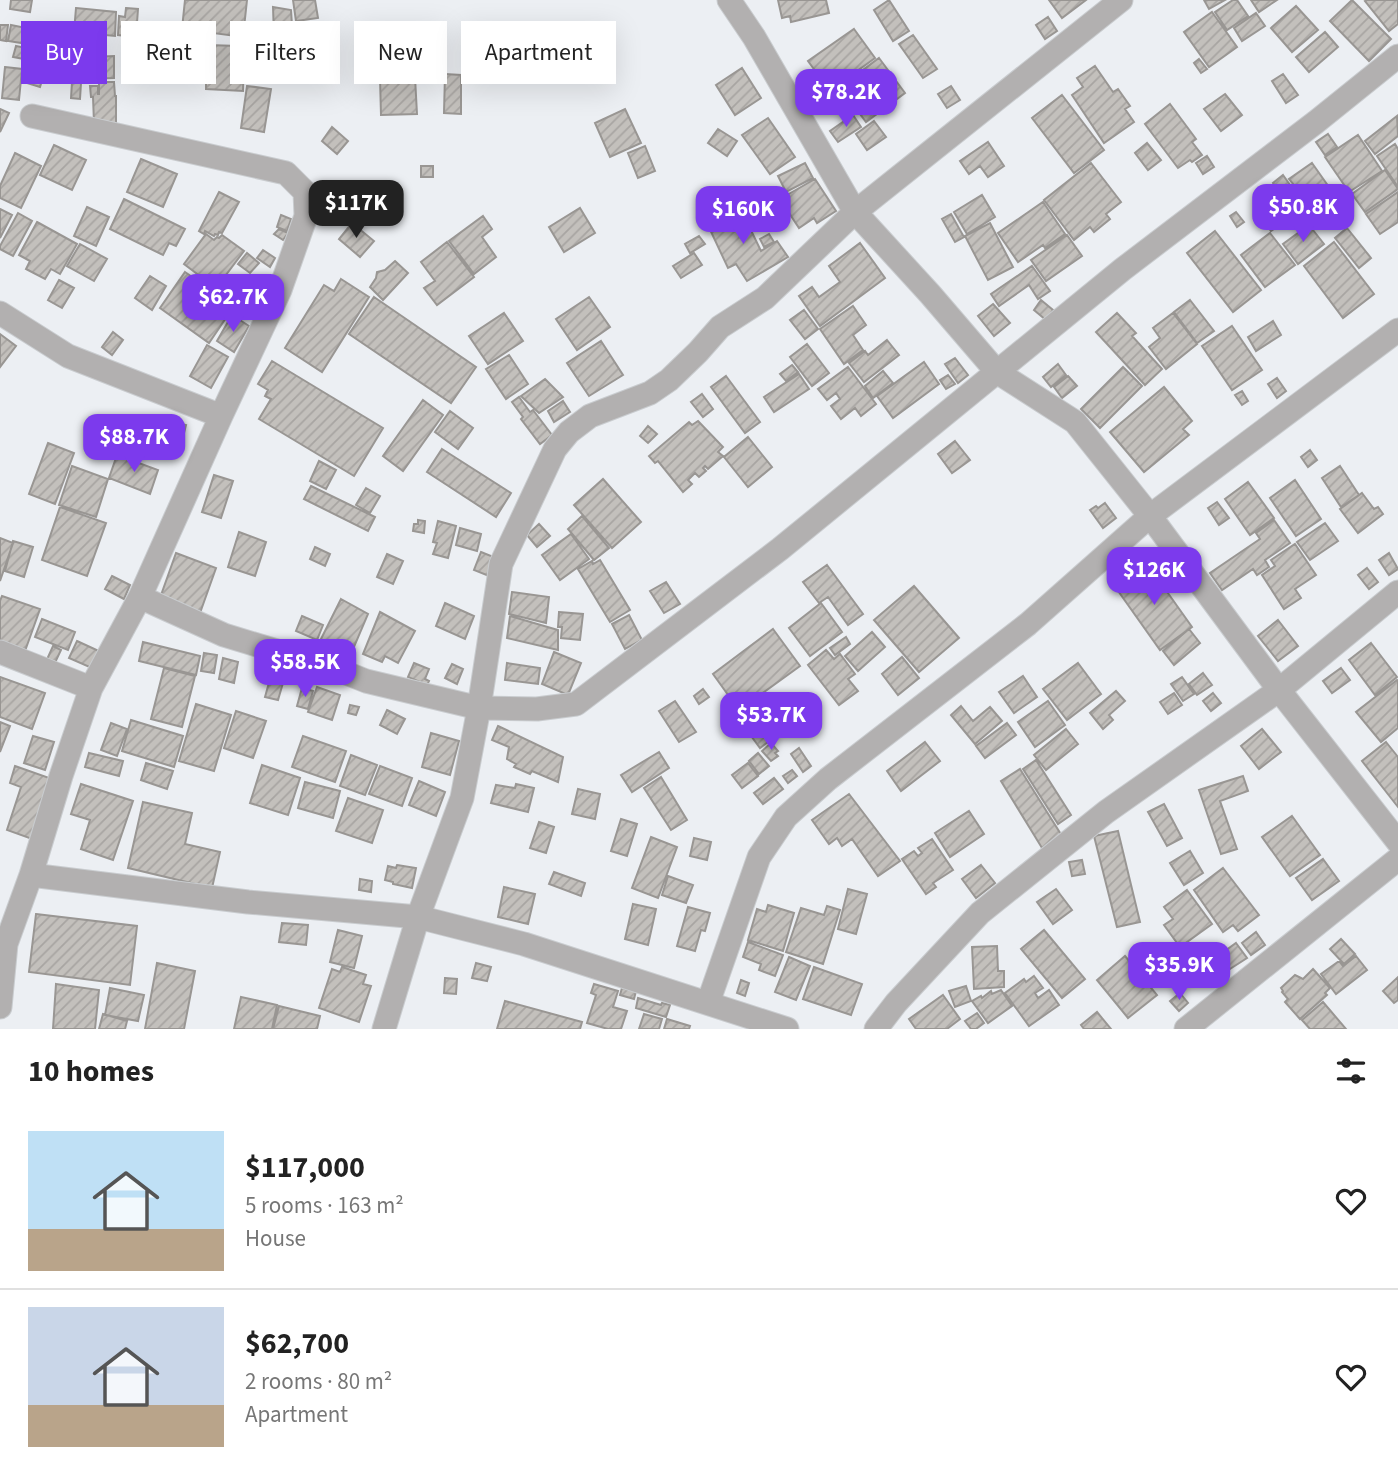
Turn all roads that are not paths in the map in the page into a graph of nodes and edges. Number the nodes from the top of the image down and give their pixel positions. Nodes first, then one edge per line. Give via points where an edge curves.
1 (729, 0) edge
2 (1121, 0) edge
3 (1398, 56) edge
4 (32, 116) dead end
5 (855, 212) junction
6 (0, 313) edge
7 (1398, 330) edge
8 (997, 372) junction
9 (221, 416) junction
10 (1150, 516) junction
11 (1398, 592) edge
12 (139, 597) junction
13 (0, 652) edge
14 (91, 688) junction
15 (1279, 690) junction
16 (479, 708) junction
17 (1398, 842) edge
18 (1398, 859) edge
19 (31, 875) junction
20 (418, 917) junction
21 (708, 1003) junction
22 (0, 1007) edge
23 (384, 1029) edge
24 (787, 1029) edge
25 (876, 1029) edge
26 (1186, 1029) edge

1 - 5 street
2 - 5 street
3 - 8 street
4 - 9 street via 286,173 305,192 306,216 280,290
5 - 8 street
5 - 16 street via 765,298 720,327 669,380 650,393 590,416 555,449 500,565
6 - 9 street via 68,356
7 - 10 street
8 - 10 street via 1075,422
8 - 16 street via 780,549 576,704
9 - 12 street
10 - 15 street
10 - 21 street via 1028,624 828,779 786,817 759,857
11 - 15 street
12 - 14 street
12 - 16 street via 224,635 366,681
13 - 14 street
14 - 19 street
15 - 17 street
15 - 25 street via 1106,812 980,913
16 - 20 street via 462,798
18 - 26 street
19 - 20 street
19 - 22 street via 6,944
20 - 21 street via 524,944
20 - 23 street
21 - 24 street

